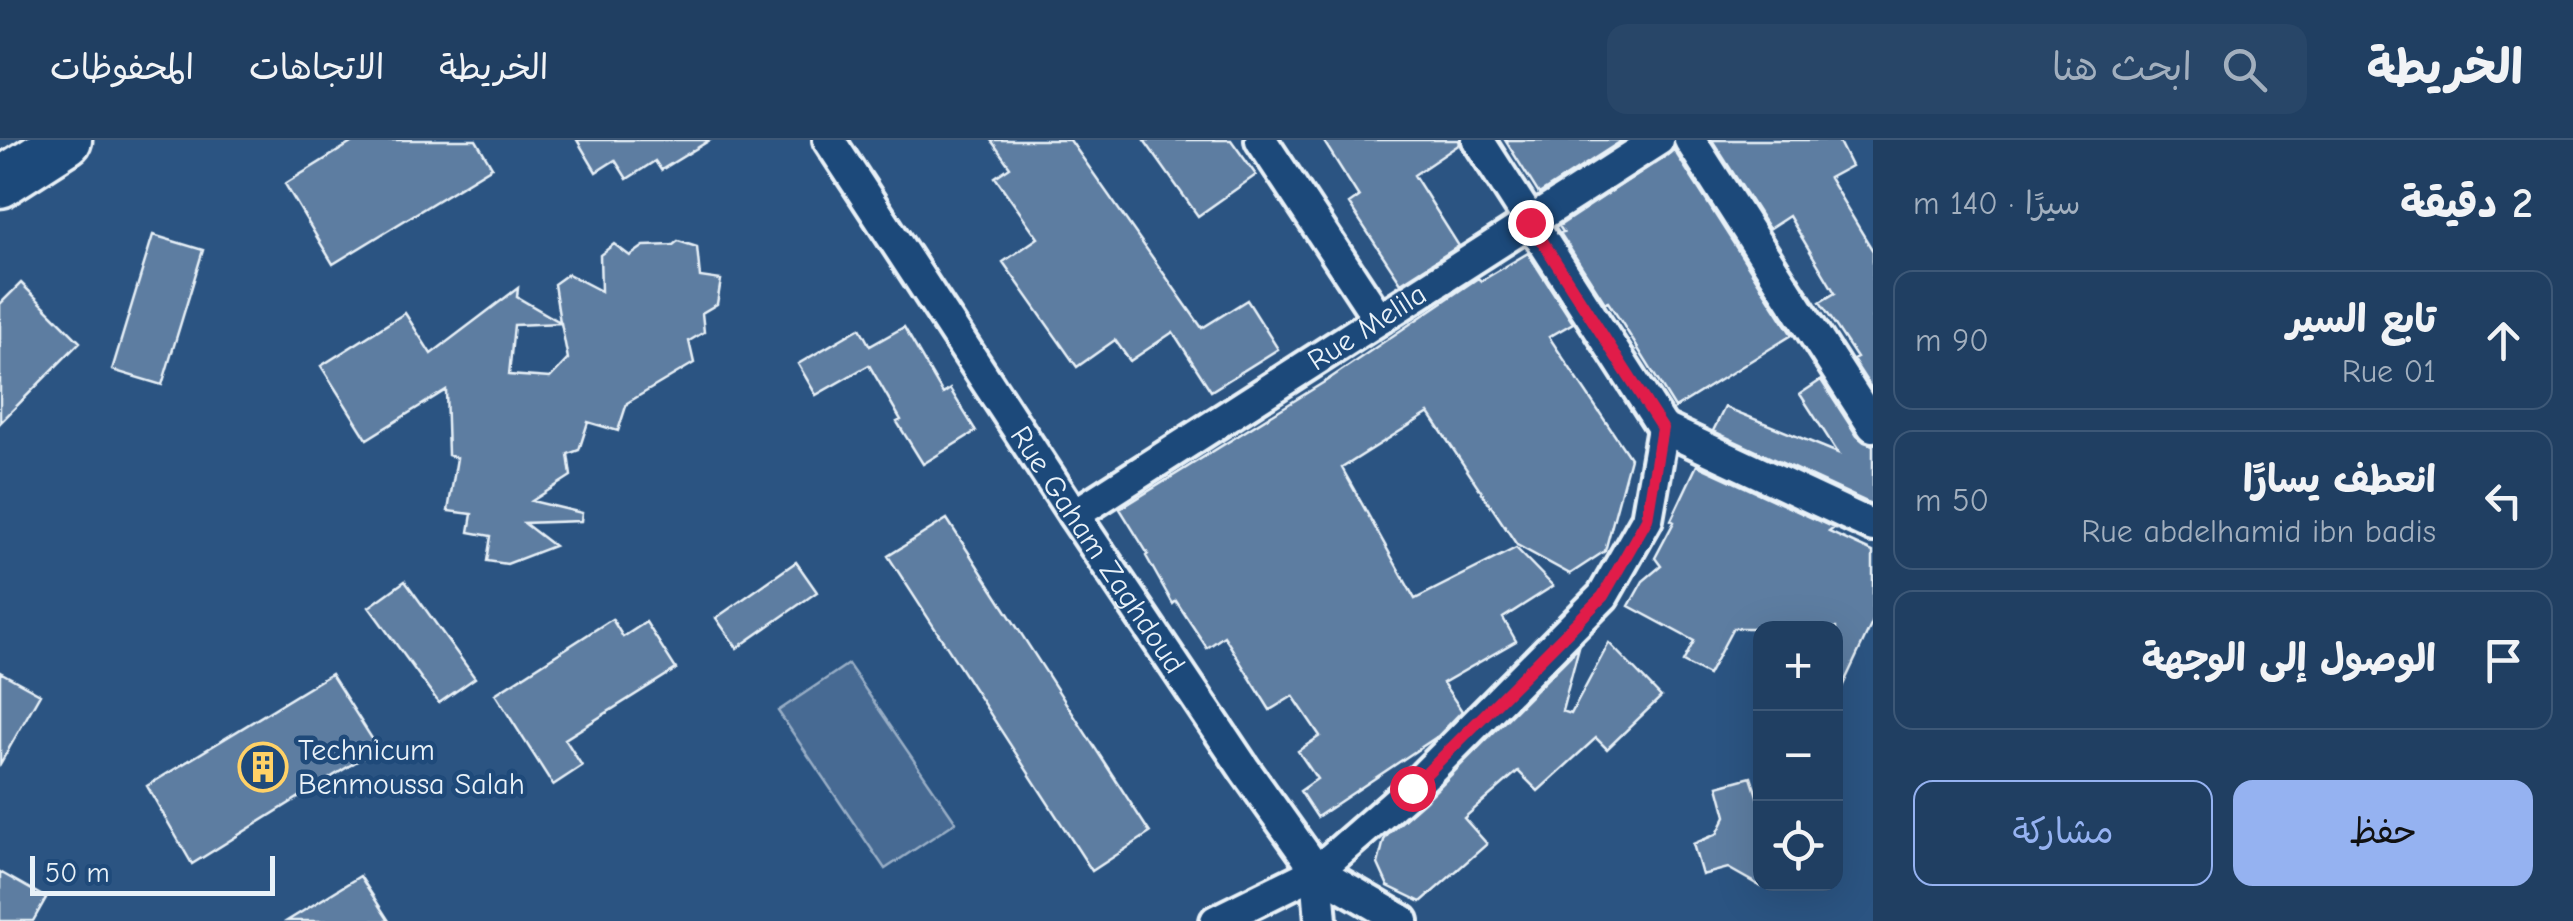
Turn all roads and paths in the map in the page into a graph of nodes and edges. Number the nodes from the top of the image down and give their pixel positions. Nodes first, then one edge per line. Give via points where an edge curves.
1 (67, 140) edge
2 (829, 140) edge
3 (1261, 140) edge
4 (1478, 140) edge
5 (1658, 140) edge
6 (1690, 140) edge
7 (0, 183) edge
8 (1530, 222) junction
9 (1379, 319) junction
10 (1873, 426) edge
11 (1662, 428) junction
12 (1074, 515) junction
13 (1873, 526) edge
14 (1318, 872) junction
15 (1216, 921) edge
16 (1321, 921) edge
17 (1403, 921) edge

1 - 7 main road
2 - 12 street, Rue Gaham Zaghdoud
3 - 9 street
4 - 8 street
5 - 8 street, Rue Melila
6 - 10 street
8 - 9 street, Rue Melila
8 - 11 street
9 - 12 street, Rue Melila
11 - 13 street
11 - 14 street via 1647,519 1603,596 1412,788
12 - 14 street, Rue Gaham Zaghdoud
14 - 15 street
14 - 16 street
14 - 17 street, Rue Gaham Zaghdoud

